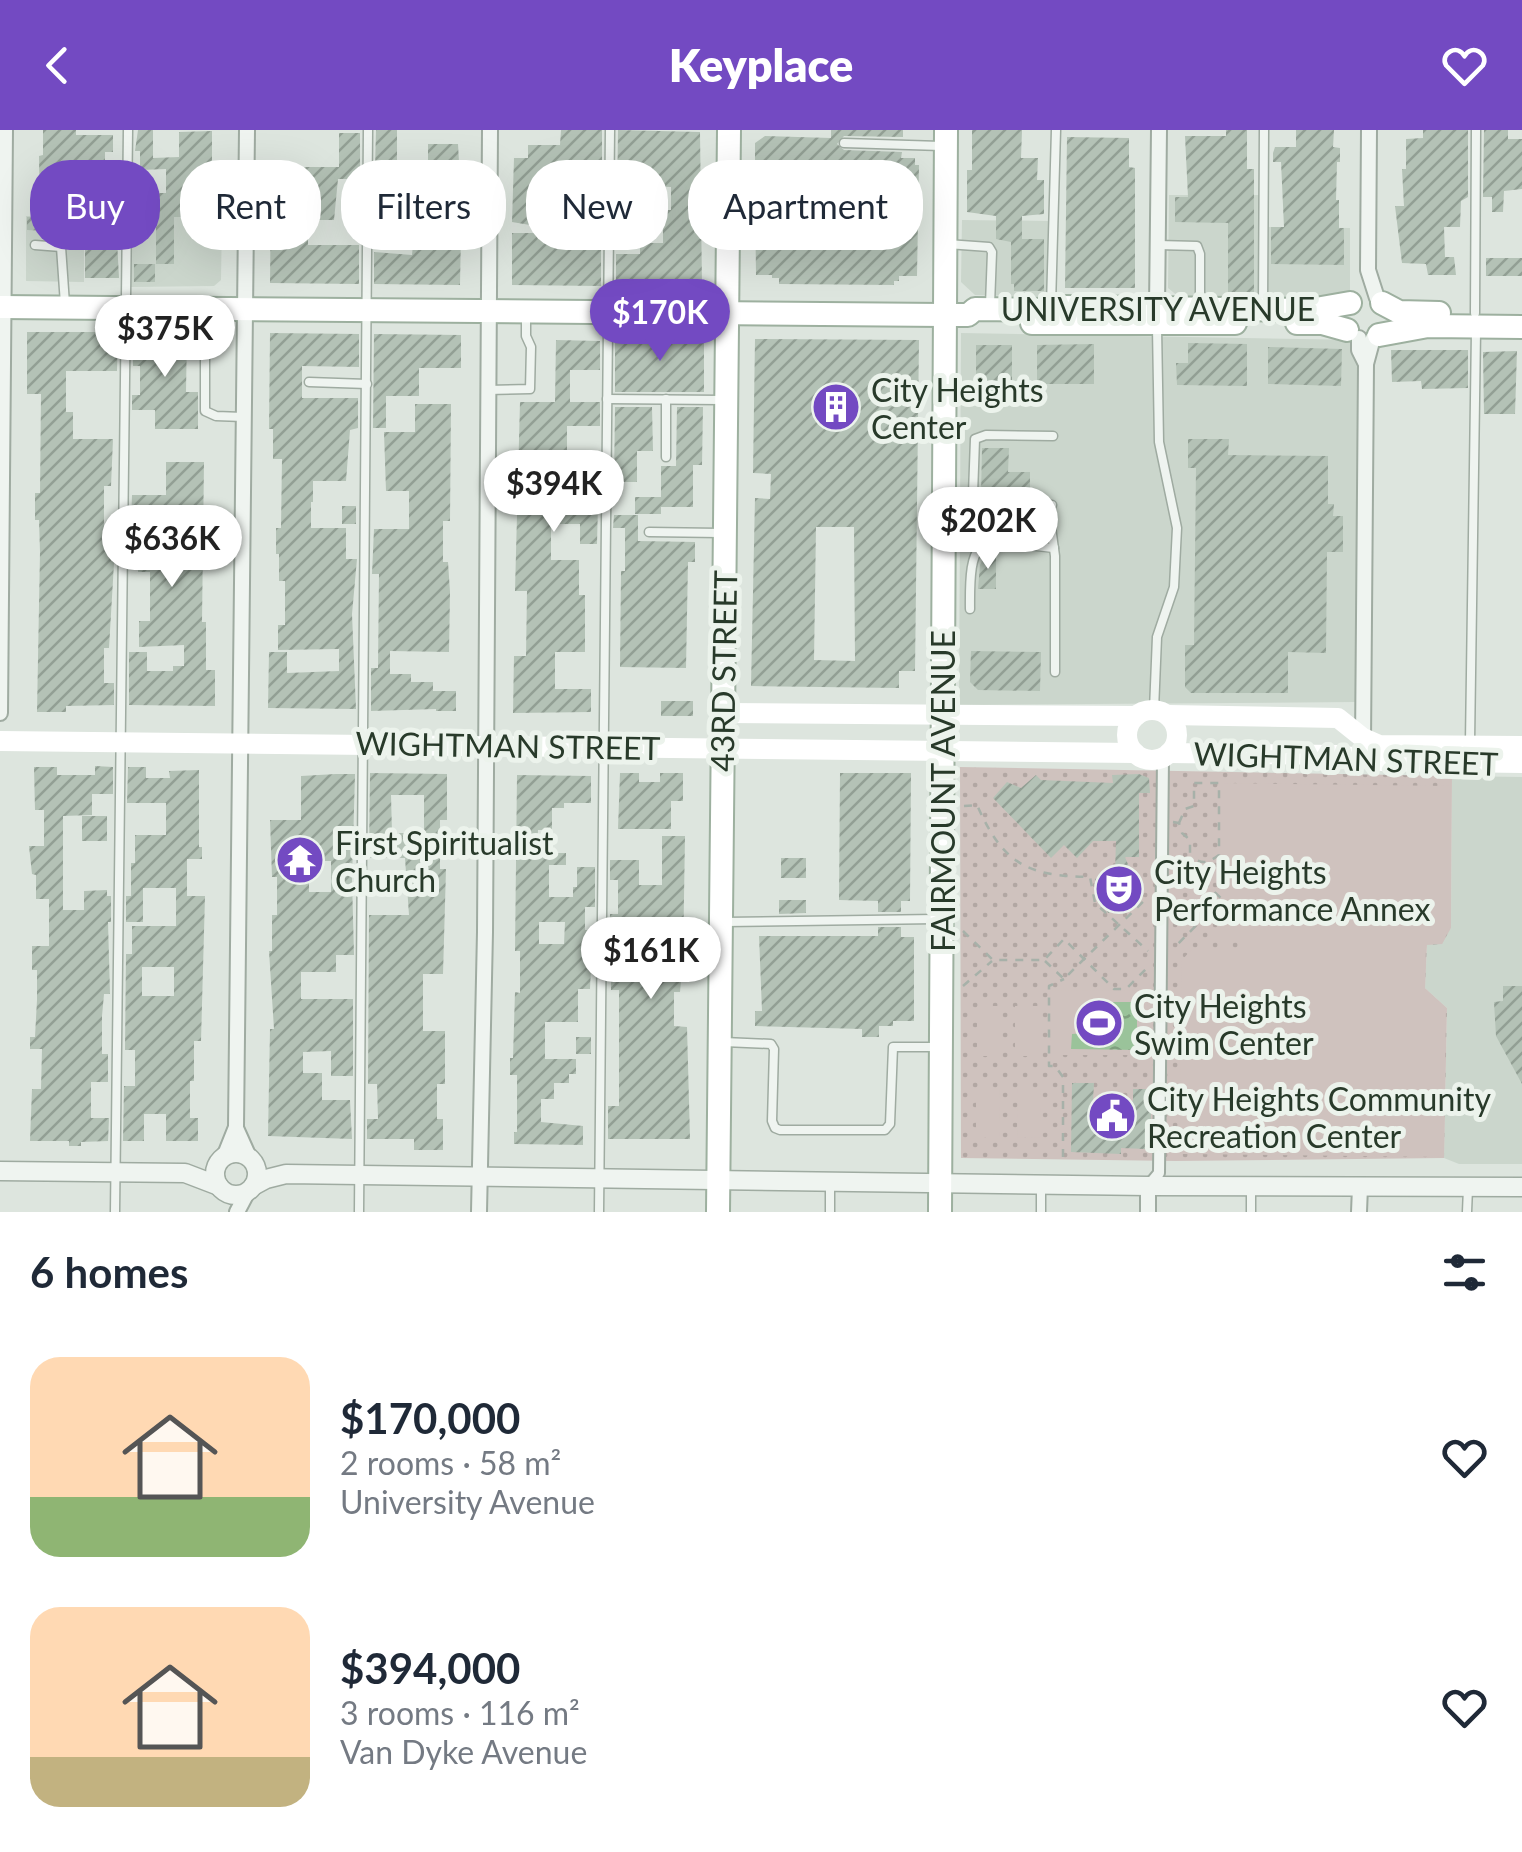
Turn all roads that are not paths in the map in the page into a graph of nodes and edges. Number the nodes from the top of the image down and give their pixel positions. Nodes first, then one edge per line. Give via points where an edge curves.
1 (5, 130) edge
2 (128, 130) edge
3 (248, 130) edge
4 (368, 130) edge
5 (490, 130) edge
6 (610, 130) edge
7 (729, 130) edge
8 (1056, 130) edge
9 (1159, 130) edge
10 (1264, 130) edge
11 (1369, 130) edge
12 (1476, 130) edge
13 (946, 138) edge
14 (844, 144) dead end
15 (2, 195) edge
16 (945, 244) junction
17 (1158, 245) junction
18 (62, 250) edge
19 (1366, 301) junction
20 (2, 306) edge
21 (1200, 307) junction
22 (65, 308) junction
23 (128, 309) junction
24 (1262, 309) junction
25 (206, 310) junction
26 (246, 310) junction
27 (365, 310) junction
28 (487, 310) junction
29 (1051, 310) junction
30 (526, 311) junction
31 (607, 312) junction
32 (979, 312) junction
33 (727, 313) junction
34 (1522, 313) edge
35 (1157, 315) junction
36 (944, 316) junction
37 (1476, 320) junction
38 (1522, 327) edge
39 (1365, 335) junction
40 (309, 382) dead end
41 (367, 384) junction
42 (487, 390) junction
43 (607, 399) junction
44 (666, 399) junction
45 (726, 400) junction
46 (244, 417) junction
47 (1, 436) edge
48 (1053, 436) dead end
49 (666, 457) dead end
50 (1052, 504) dead end
51 (943, 526) junction
52 (649, 532) dead end
53 (725, 532) junction
54 (1, 538) edge
55 (1054, 548) junction
56 (970, 609) dead end
57 (1056, 672) dead end
58 (723, 713) junction
59 (0, 714) edge
60 (1152, 714) junction
61 (942, 715) junction
62 (0, 741) edge
63 (123, 742) junction
64 (241, 743) junction
65 (360, 744) junction
66 (484, 745) junction
67 (604, 746) junction
68 (1522, 746) edge
69 (722, 747) junction
70 (1363, 748) junction
71 (942, 750) junction
72 (1135, 753) junction
73 (1470, 754) junction
74 (1166, 755) junction
75 (1522, 763) edge
76 (941, 918) junction
77 (721, 922) junction
78 (719, 1042) junction
79 (940, 1047) junction
80 (236, 1127) junction
81 (221, 1159) junction
82 (251, 1159) junction
83 (0, 1171) edge
84 (116, 1172) junction
85 (185, 1173) junction
86 (286, 1174) junction
87 (359, 1175) junction
88 (479, 1176) junction
89 (599, 1177) junction
90 (718, 1178) junction
91 (830, 1179) junction
92 (940, 1183) junction
93 (1042, 1183) junction
94 (1251, 1185) junction
95 (1148, 1186) junction
96 (1360, 1187) junction
97 (1522, 1187) edge
98 (221, 1188) junction
99 (1468, 1188) junction
100 (251, 1189) junction
101 (115, 1212) edge
102 (234, 1212) edge
103 (358, 1212) edge
104 (478, 1212) edge
105 (599, 1212) edge
106 (718, 1212) edge
107 (830, 1212) edge
108 (940, 1212) edge
109 (1041, 1212) edge
110 (1148, 1212) edge
111 (1251, 1212) edge
112 (1359, 1212) edge
113 (1467, 1212) edge

1 - 15 street
2 - 23 lane
3 - 26 street
4 - 27 lane
5 - 28 street
6 - 31 lane
7 - 33 main road, 43RD STREET
8 - 29 lane
9 - 17 street
10 - 24 lane
11 - 19 street
12 - 37 lane
13 - 14 lane
13 - 16 main road, FAIRMOUNT AVENUE
15 - 20 street
16 - 32 lane via 992,252
16 - 36 main road, FAIRMOUNT AVENUE
17 - 21 lane via 1197,246
17 - 35 street
18 - 22 lane
19 - 24 main road, UNIVERSITY AVENUE
19 - 37 main road, UNIVERSITY AVENUE via 1399,312
19 - 39 main road via 1344,316
19 - 39 main road via 1387,323
20 - 22 main road, UNIVERSITY AVENUE
20 - 47 street
21 - 24 main road, UNIVERSITY AVENUE
21 - 35 main road, UNIVERSITY AVENUE
22 - 23 main road, UNIVERSITY AVENUE
23 - 25 main road, UNIVERSITY AVENUE
23 - 63 lane
25 - 26 main road, UNIVERSITY AVENUE
25 - 46 lane via 205,411
26 - 27 main road, UNIVERSITY AVENUE
26 - 46 street
27 - 28 main road, UNIVERSITY AVENUE
27 - 41 lane
28 - 30 main road, UNIVERSITY AVENUE
28 - 42 street
29 - 32 main road, UNIVERSITY AVENUE
29 - 35 main road, UNIVERSITY AVENUE
30 - 31 main road, UNIVERSITY AVENUE
30 - 42 lane via 530,389
31 - 33 main road, UNIVERSITY AVENUE
31 - 43 lane
32 - 35 main road, UNIVERSITY AVENUE via 974,324
32 - 36 main road, UNIVERSITY AVENUE
33 - 36 main road, UNIVERSITY AVENUE
33 - 45 main road, 43RD STREET
34 - 37 main road, UNIVERSITY AVENUE
35 - 39 main road, UNIVERSITY AVENUE via 1322,323
35 - 60 lane via 1159,442 1177,528 1174,586 1157,637
36 - 51 main road, FAIRMOUNT AVENUE
37 - 38 main road, UNIVERSITY AVENUE
37 - 39 main road, UNIVERSITY AVENUE
37 - 73 lane
39 - 70 street via 1359,350 1366,364
40 - 41 lane
41 - 65 lane
42 - 66 street
43 - 44 lane
43 - 67 lane
44 - 45 lane
44 - 49 lane
45 - 53 main road, 43RD STREET
46 - 64 street
47 - 54 street
48 - 50 lane via 975,439 972,494 984,504
51 - 55 lane via 1052,527
51 - 61 main road, FAIRMOUNT AVENUE
52 - 53 lane
53 - 58 main road, 43RD STREET
54 - 59 street
55 - 56 lane via 979,548 970,568
55 - 57 lane
58 - 61 main road, WIGHTMAN STREET
58 - 69 main road, 43RD STREET
60 - 61 main road, WIGHTMAN STREET
60 - 70 main road, WIGHTMAN STREET via 1338,718
60 - 72 main road via 1128,730
60 - 74 main road, WIGHTMAN STREET via 1177,730
61 - 71 main road, FAIRMOUNT AVENUE
62 - 63 main road, WIGHTMAN STREET
63 - 64 main road, WIGHTMAN STREET
63 - 84 lane
64 - 65 main road, WIGHTMAN STREET
64 - 80 street
65 - 66 main road, WIGHTMAN STREET
65 - 87 lane
66 - 67 main road, WIGHTMAN STREET
66 - 88 street
67 - 69 main road, WIGHTMAN STREET
67 - 89 lane
68 - 73 main road, WIGHTMAN STREET
69 - 71 main road, WIGHTMAN STREET
69 - 77 main road, 43RD STREET
70 - 73 main road, WIGHTMAN STREET
70 - 74 main road, WIGHTMAN STREET via 1338,755
71 - 72 main road, WIGHTMAN STREET
71 - 76 main road, FAIRMOUNT AVENUE
72 - 74 main road, WIGHTMAN STREET via 1149,759
73 - 75 main road, WIGHTMAN STREET
74 - 95 street via 1159,1173
76 - 77 lane
76 - 79 main road, FAIRMOUNT AVENUE
77 - 78 main road, 43RD STREET
78 - 79 lane via 771,1044 772,1121 780,1130 885,1130 894,1047
78 - 90 main road, 43RD STREET
79 - 92 main road, FAIRMOUNT AVENUE
80 - 81 street
80 - 82 street
81 - 82 street via 236,1153
81 - 85 street
81 - 98 street via 215,1174
82 - 86 street
82 - 100 street via 257,1174
83 - 84 street
84 - 85 street
84 - 101 lane
85 - 98 street
86 - 87 street
86 - 100 street
87 - 88 street
87 - 103 lane
88 - 89 street
88 - 104 street
89 - 90 street
89 - 105 lane
90 - 91 street
90 - 106 main road, 43RD STREET
91 - 92 street
91 - 107 lane
92 - 93 street
92 - 108 main road, FAIRMOUNT AVENUE
93 - 95 street
93 - 109 lane
94 - 95 street
94 - 96 street
94 - 111 lane
95 - 110 street
96 - 99 street
96 - 112 street
97 - 99 street
98 - 100 street via 236,1195
98 - 102 street
99 - 113 lane
100 - 102 street

